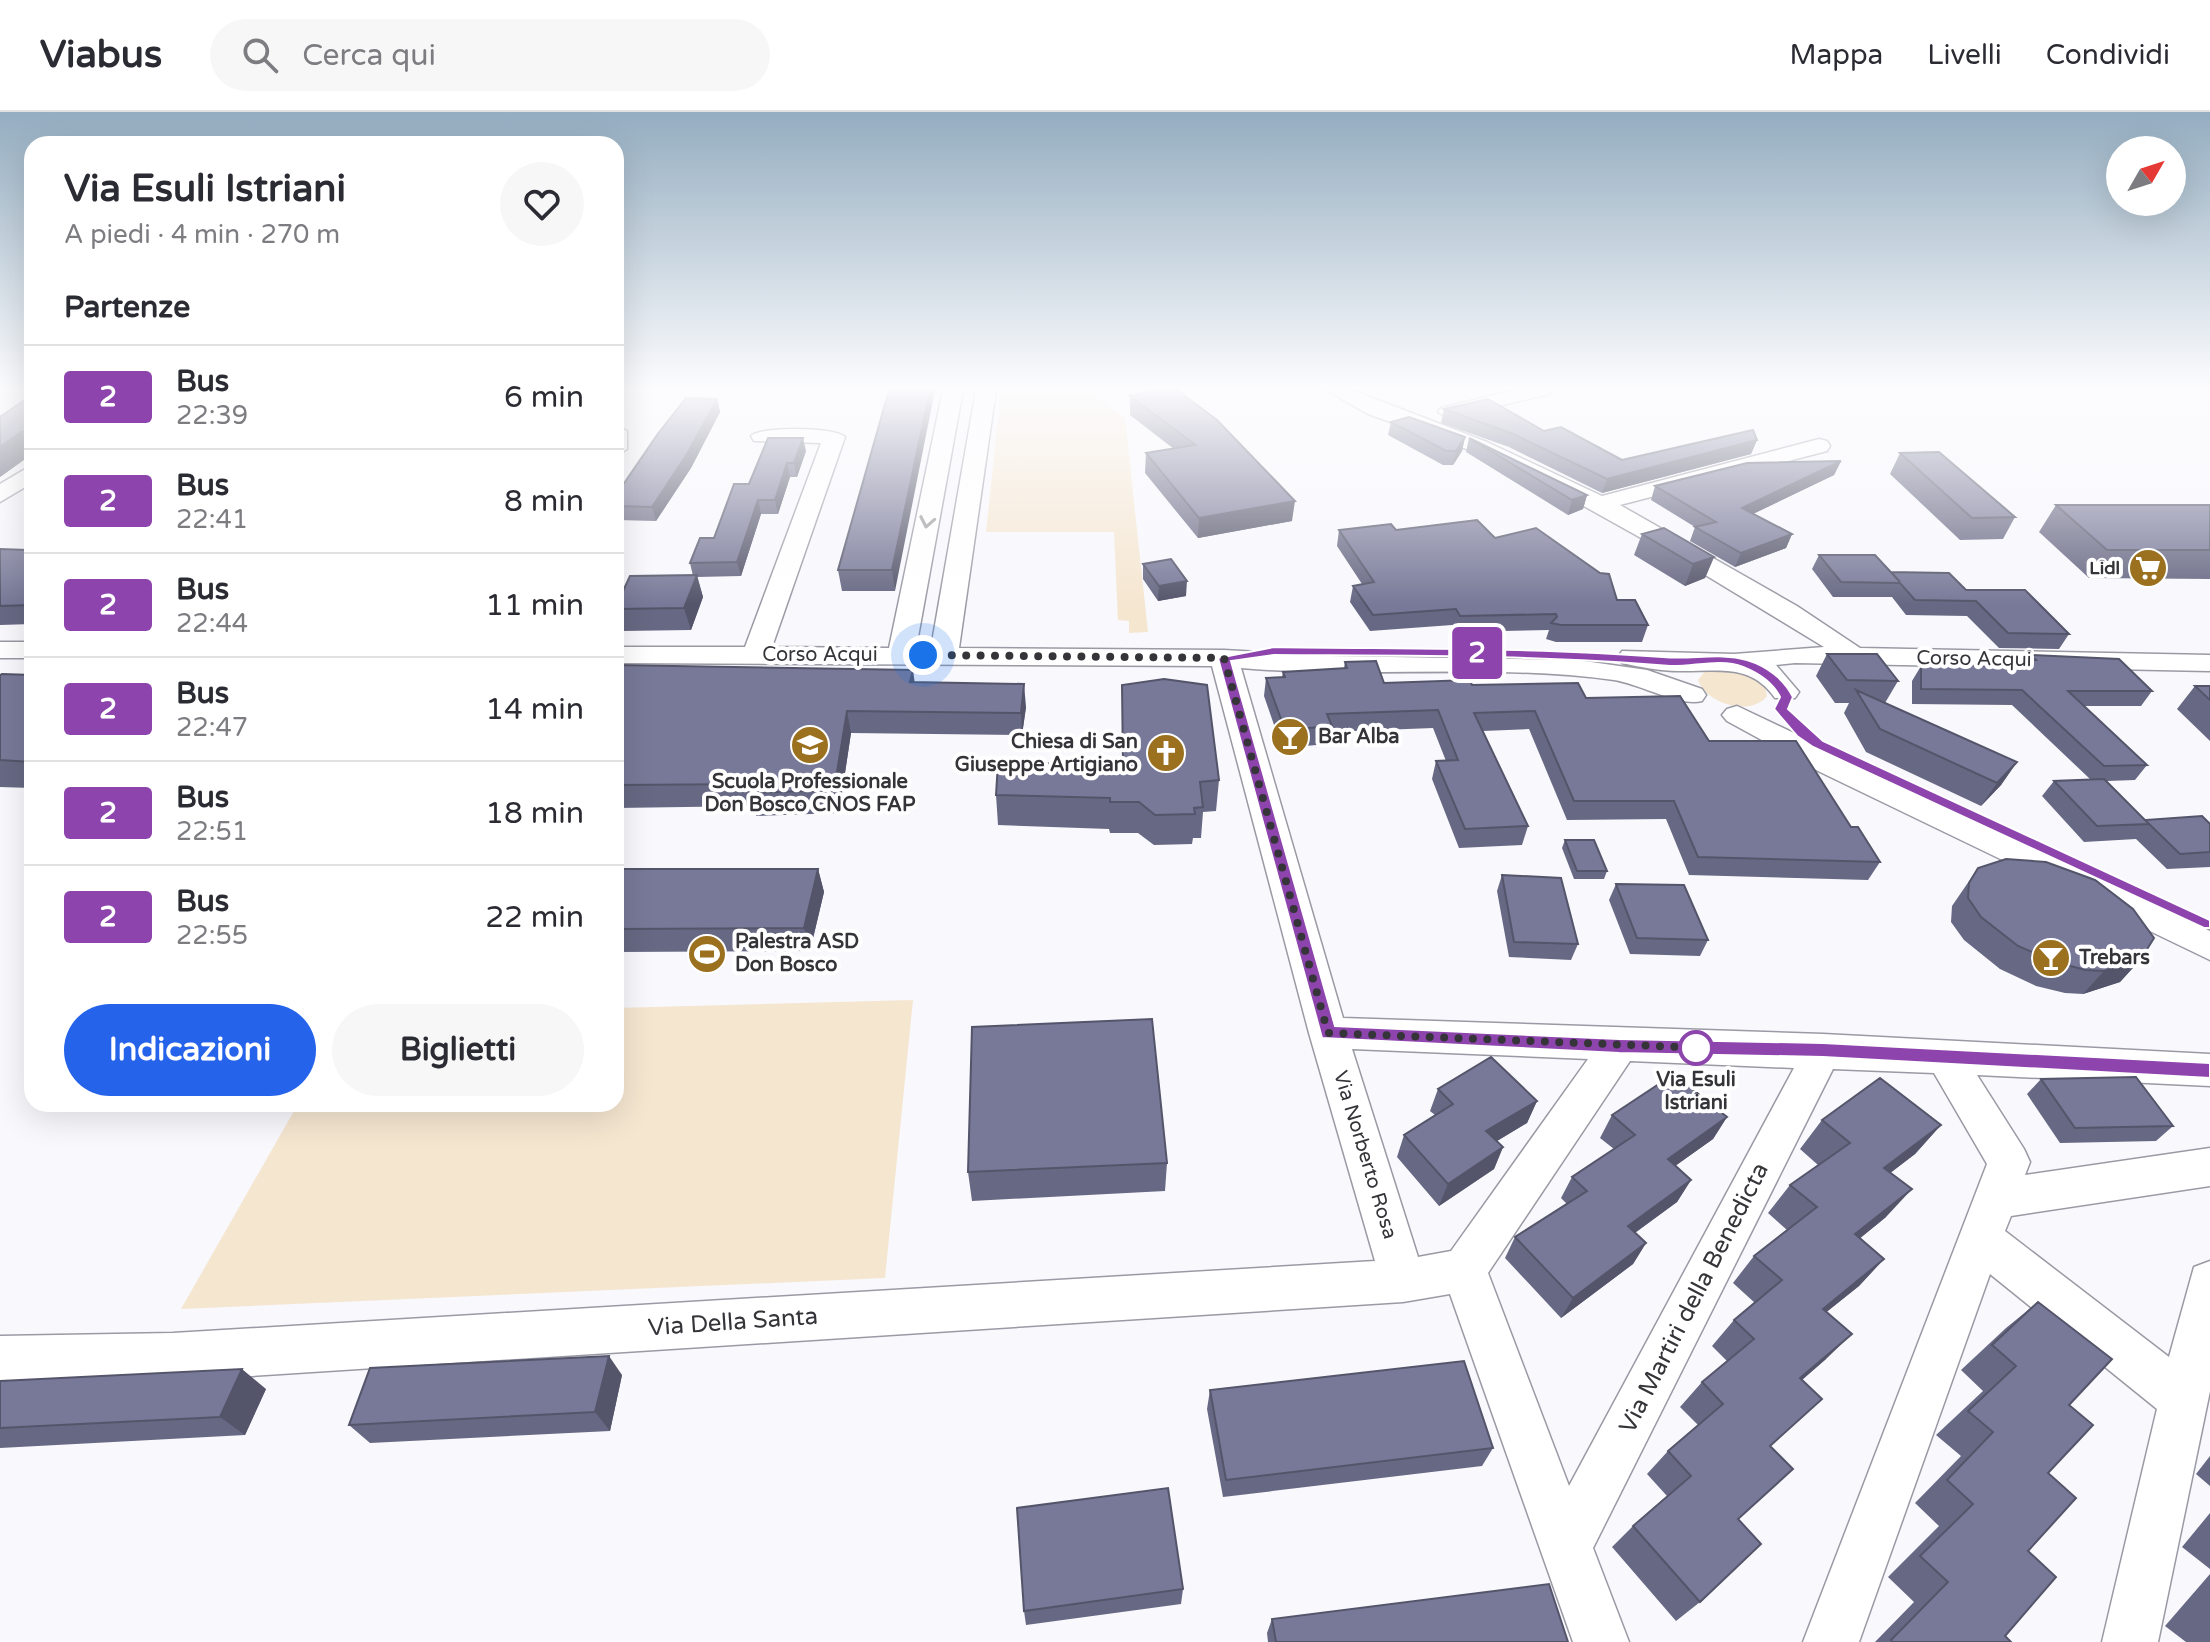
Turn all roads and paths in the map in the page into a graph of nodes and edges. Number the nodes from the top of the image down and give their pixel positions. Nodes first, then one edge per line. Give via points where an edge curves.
1 (825, 461) edge
2 (939, 461) edge
3 (975, 461) edge
4 (1512, 461) edge
5 (1760, 461) edge
6 (24, 481) edge
7 (24, 501) edge
8 (1597, 504) junction
9 (1, 507) edge
10 (0, 650) edge
11 (24, 650) edge
12 (624, 655) edge
13 (756, 655) junction
14 (901, 655) junction
15 (944, 655) junction
16 (1853, 656) junction
17 (1224, 658) junction
18 (1701, 661) junction
19 (1738, 662) junction
20 (2210, 663) edge
21 (1692, 695) junction
22 (1783, 701) junction
23 (1737, 715) junction
24 (2210, 924) edge
25 (2210, 947) edge
26 (1328, 1033) junction
27 (1619, 1046) junction
28 (1823, 1050) junction
29 (1944, 1056) junction
30 (2210, 1070) edge
31 (2210, 1167) edge
32 (1988, 1219) junction
33 (1464, 1270) junction
34 (1403, 1281) junction
35 (2210, 1282) edge
36 (0, 1360) edge
37 (2184, 1399) junction
38 (1566, 1546) junction
39 (1601, 1642) edge
40 (1831, 1642) edge
41 (2130, 1642) edge

1 - 13 street
2 -> 14 street
3 - 15 street
4 - 8 street
5 - 8 street
6 - 9 street
7 - 9 street
8 - 16 street via 1744,586
10 - 11 street
12 - 13 street, Corso Acqui
13 - 14 street, Corso Acqui
14 - 15 street, Corso Acqui
15 - 17 street, Corso Acqui
16 - 19 street, Corso Acqui via 1795,655
16 - 20 street, Corso Acqui
16 - 22 street via 1803,668 1789,679
17 - 18 street, Corso Acqui via 1274,651
17 - 21 street, Corso Acqui via 1597,669 1643,676
17 - 26 street, Via Norberto Rosa
18 - 19 street, Corso Acqui
18 - 21 street via 1683,676
19 - 22 street via 1768,674
21 - 23 street, Corso Acqui
22 - 23 street via 1763,716
22 - 24 street via 1802,733 1818,744
23 - 25 street, Corso Acqui
26 - 27 street
26 - 34 street, Via Norberto Rosa
27 - 28 street
27 - 33 street
28 - 29 street
28 - 38 street, Via Martiri della Benedicta
29 - 30 street
29 - 32 street via 2009,1162
31 - 32 street
32 - 37 street
32 - 40 street
33 - 34 street, Via Della Santa
33 - 38 street
34 - 36 street, Via Della Santa via 173,1357
35 - 37 street
37 - 41 street
38 - 39 street

